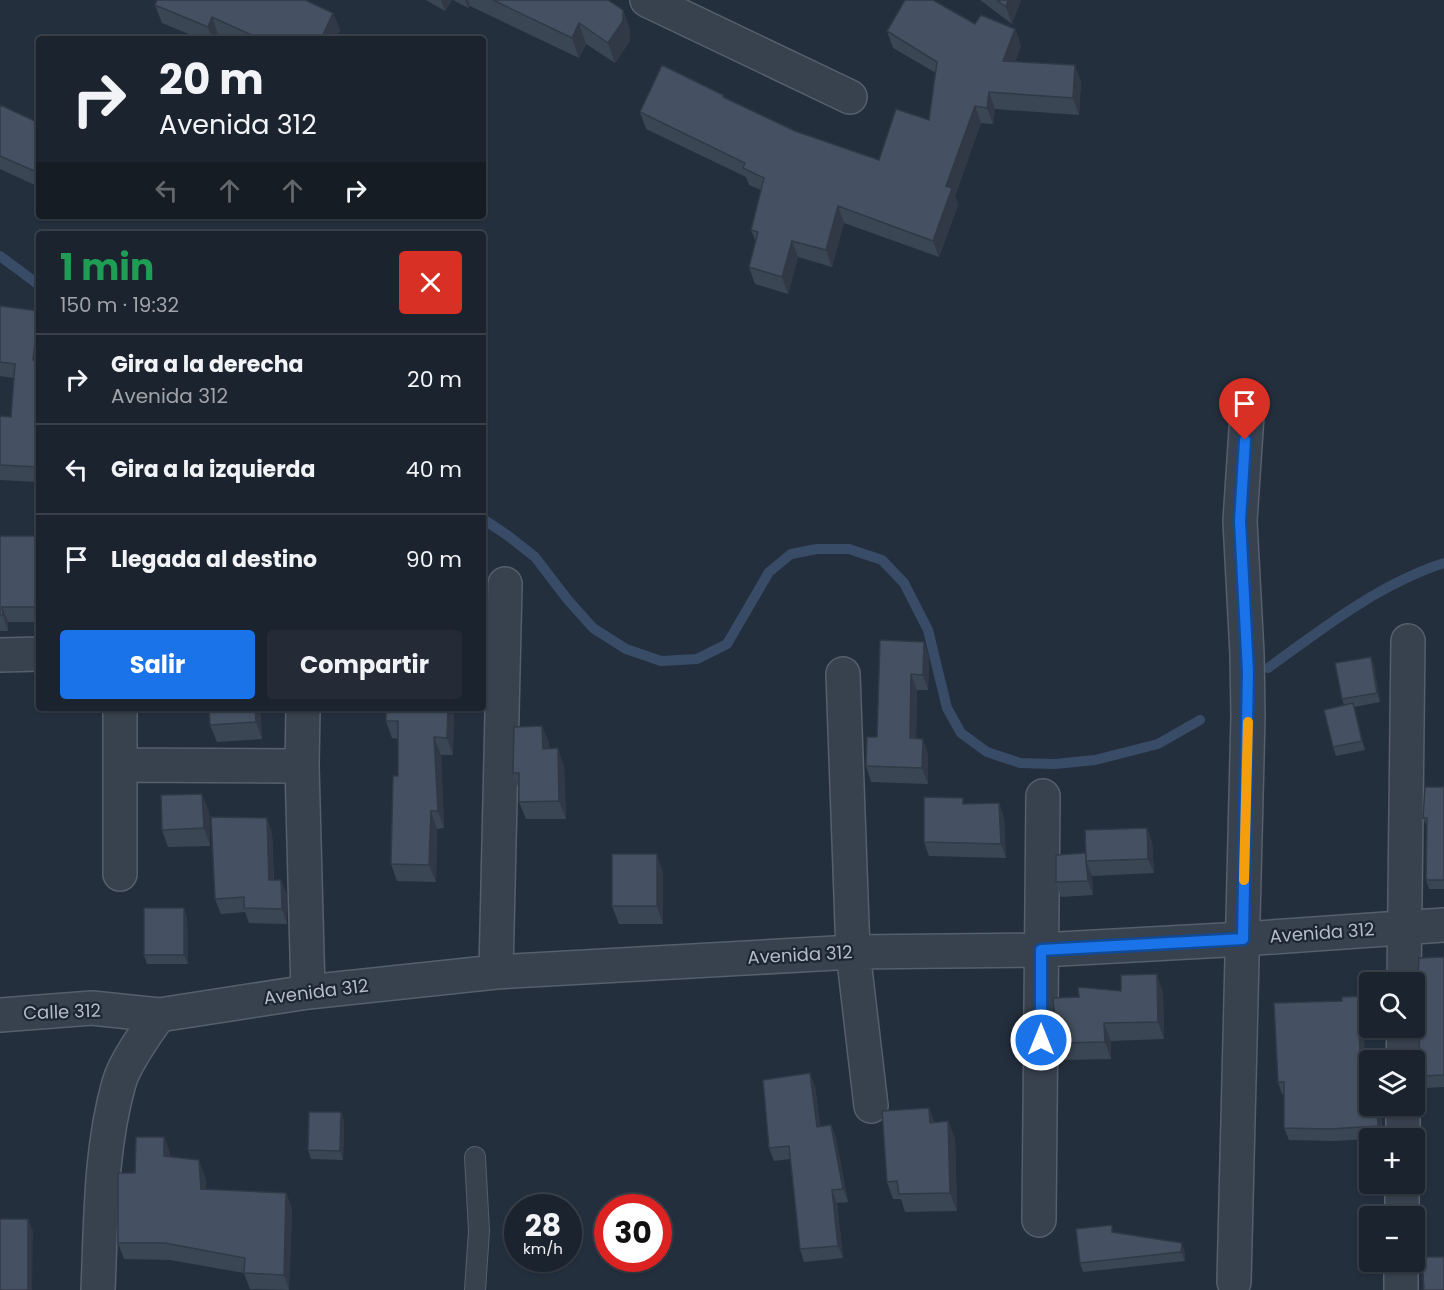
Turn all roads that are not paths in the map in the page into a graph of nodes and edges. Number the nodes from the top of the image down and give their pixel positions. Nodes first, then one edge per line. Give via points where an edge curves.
1 (660, 3) edge
2 (849, 97) dead end
3 (1248, 400) dead end
4 (505, 584) dead end
5 (1408, 641) dead end
6 (36, 654) edge
7 (0, 655) edge
8 (843, 674) dead end
9 (120, 711) edge
10 (303, 711) edge
11 (120, 765) junction
12 (302, 766) junction
13 (1043, 796) dead end
14 (120, 874) dead end
15 (1444, 925) edge
16 (1405, 927) junction
17 (1243, 939) junction
18 (1041, 950) junction
19 (854, 952) junction
20 (496, 972) junction
21 (1404, 972) edge
22 (308, 992) junction
23 (0, 1015) edge
24 (159, 1015) junction
25 (871, 1106) dead end
26 (475, 1157) dead end
27 (1040, 1220) dead end
28 (1401, 1272) edge
29 (1234, 1282) dead end
30 (98, 1290) edge
31 (475, 1290) edge
32 (1401, 1290) edge

1 - 2 street
3 - 17 street via 1240,521 1248,683
4 - 20 street
5 - 16 street
6 - 7 street
8 - 19 street
9 - 11 street
10 - 12 street
11 - 12 street
11 - 14 street
12 - 22 street
13 - 18 street
15 - 16 street, Avenida 312
16 - 17 street, Avenida 312
16 - 21 street
17 - 18 street, Avenida 312
17 - 29 street
18 - 19 street, Avenida 312
18 - 27 street
19 - 20 street, Avenida 312
19 - 25 street
20 - 22 street, Avenida 312
22 - 24 street, Avenida 312
23 - 24 street, Calle 312 via 92,1008
24 - 30 street via 120,1081 104,1159
26 - 31 lane via 479,1231
28 - 32 street

